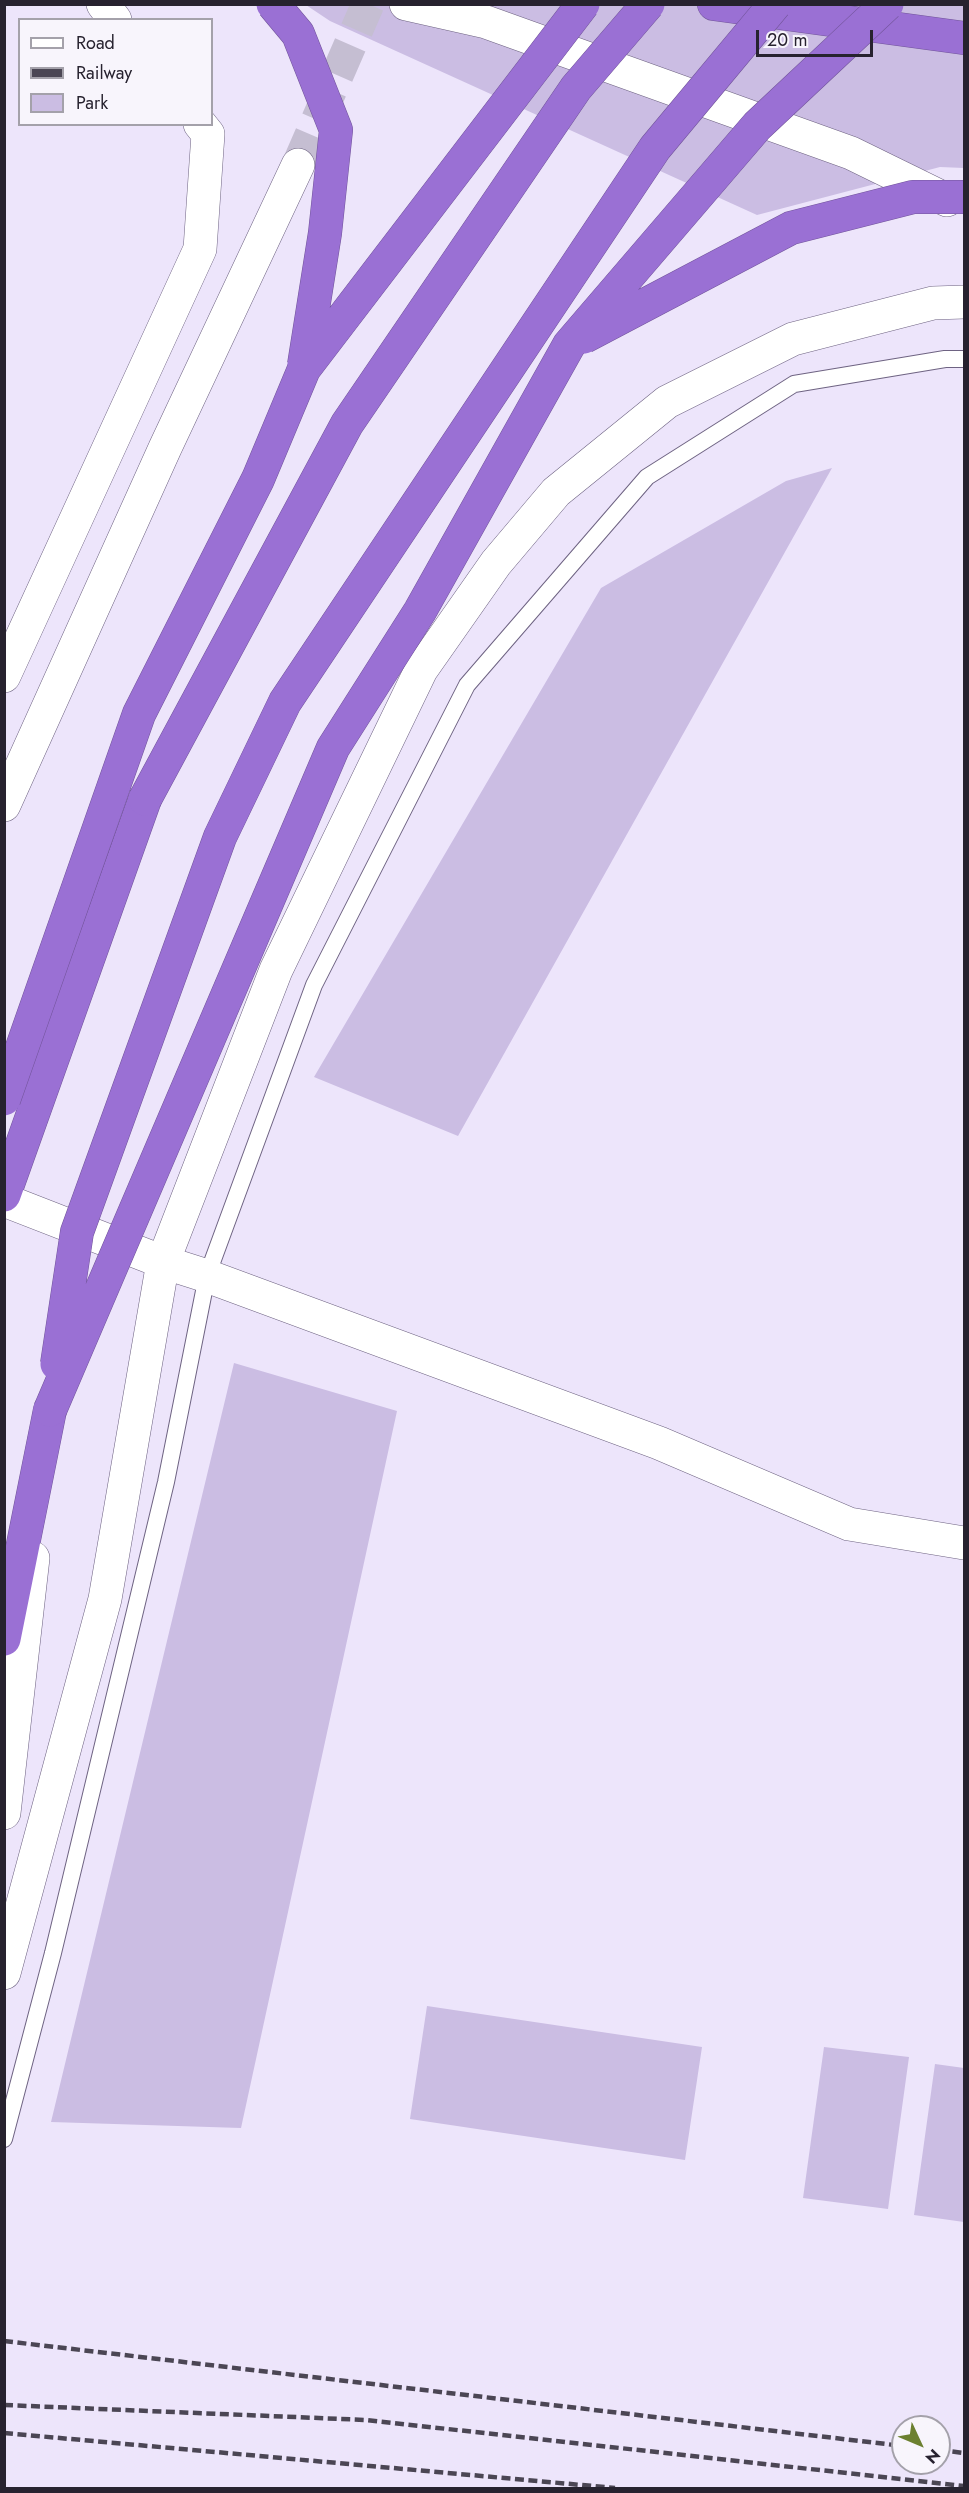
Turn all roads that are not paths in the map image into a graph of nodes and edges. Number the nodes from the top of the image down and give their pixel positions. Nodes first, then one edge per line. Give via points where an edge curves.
1 (103, 4) edge
2 (273, 4) edge
3 (406, 4) edge
4 (583, 4) edge
5 (648, 4) edge
6 (714, 4) edge
7 (775, 4) edge
8 (887, 4) edge
9 (114, 18) edge
10 (964, 38) edge
11 (202, 126) edge
12 (298, 165) tunnel mouth
13 (964, 197) edge
14 (964, 209) edge
15 (964, 302) edge
16 (569, 345) junction
17 (964, 359) edge
18 (304, 369) junction
19 (4, 676) edge
20 (4, 806) edge
21 (4, 1100) edge
22 (4, 1195) edge
23 (4, 1200) edge
24 (164, 1262) junction
25 (207, 1276) junction
26 (50, 1410) junction
27 (964, 1543) edge
28 (4, 1639) edge
29 (4, 1813) edge
30 (4, 1973) edge
31 (4, 2139) edge

1 - 9 main road
2 - 18 highway, bridge via 298,34 336,130
3 - 14 main road via 486,22 851,153
4 - 18 highway, bridge
5 - 22 highway, bridge via 576,88 347,424 145,799
6 - 10 highway
7 - 26 highway, bridge via 655,148 285,702 220,837 77,1232
8 - 16 highway, bridge via 757,126
11 - 19 main road via 208,134 200,249
12 - 20 main road
13 - 16 highway, bridge via 913,197 791,228
15 - 24 main road via 933,303 793,339 667,402 556,492 496,563 421,670 276,970
16 - 26 highway, bridge via 420,611 333,748
17 - 25 lane via 794,384 647,477 467,685 314,985
18 - 21 highway, bridge via 258,479 139,714
23 - 24 main road
24 - 25 main road
24 - 30 main road via 105,1599
25 - 27 main road via 659,1443 849,1524
25 - 31 lane via 164,1493
26 - 28 highway
26 - 29 main road

